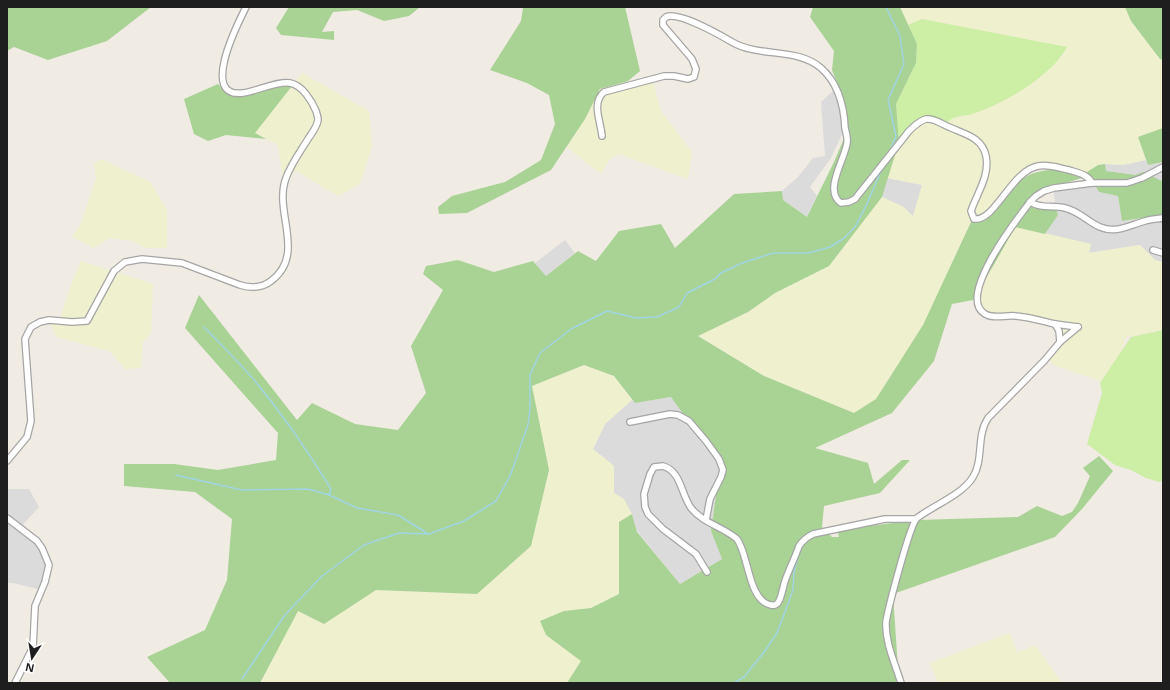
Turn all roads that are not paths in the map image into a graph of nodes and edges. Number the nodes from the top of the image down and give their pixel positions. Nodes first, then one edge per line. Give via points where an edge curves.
1 (246, 7) edge
2 (602, 136) dead end
3 (1163, 167) edge
4 (1092, 183) junction
5 (1030, 202) junction
6 (1163, 218) edge
7 (1153, 250) dead end
8 (1163, 253) edge
9 (1054, 324) junction
10 (1060, 342) junction
11 (630, 422) dead end
12 (7, 461) edge
13 (7, 518) edge
14 (915, 519) junction
15 (706, 520) junction
16 (707, 572) dead end
17 (15, 683) edge
18 (901, 683) edge

1 - 12 street via 225,58 222,79 224,87 230,92 240,94 281,83 291,83 306,96 318,116 315,128 284,183 288,257 283,267 268,283 248,287 182,263 142,259 125,262 114,272 87,321 48,320 31,327 25,339 31,421 27,436
2 - 4 street via 597,106 604,92 659,77 688,79 695,75 696,69 692,59 663,25 664,18 670,15 707,27 749,49 798,57 814,63 827,74 839,94 843,107 847,140 834,187 838,201 844,203 854,199 909,131 918,122 926,119 937,121 970,136 984,150 986,172 971,211 974,219 988,214 1024,172 1037,166 1052,166 1080,174
3 - 4 street via 1127,183
4 - 5 street via 1044,191
5 - 6 street via 1041,207 1072,210 1100,228 1109,230 1119,230
5 - 9 street via 988,263 979,290 979,305 986,315 1018,316
7 - 8 street
9 - 10 street via 1059,331
9 - 10 street via 1078,327
10 - 14 street via 985,422 976,470 971,480
11 - 15 street via 674,414 686,418 702,436 719,459 723,470 710,499
13 - 17 street via 37,541 49,565 35,606 33,647
14 - 15 street via 885,519 808,536 801,542 779,601 773,606 758,595 741,543
14 - 18 street via 886,622 889,647
15 - 16 street via 690,506 673,471 662,466 652,469 644,494 648,514 696,554

